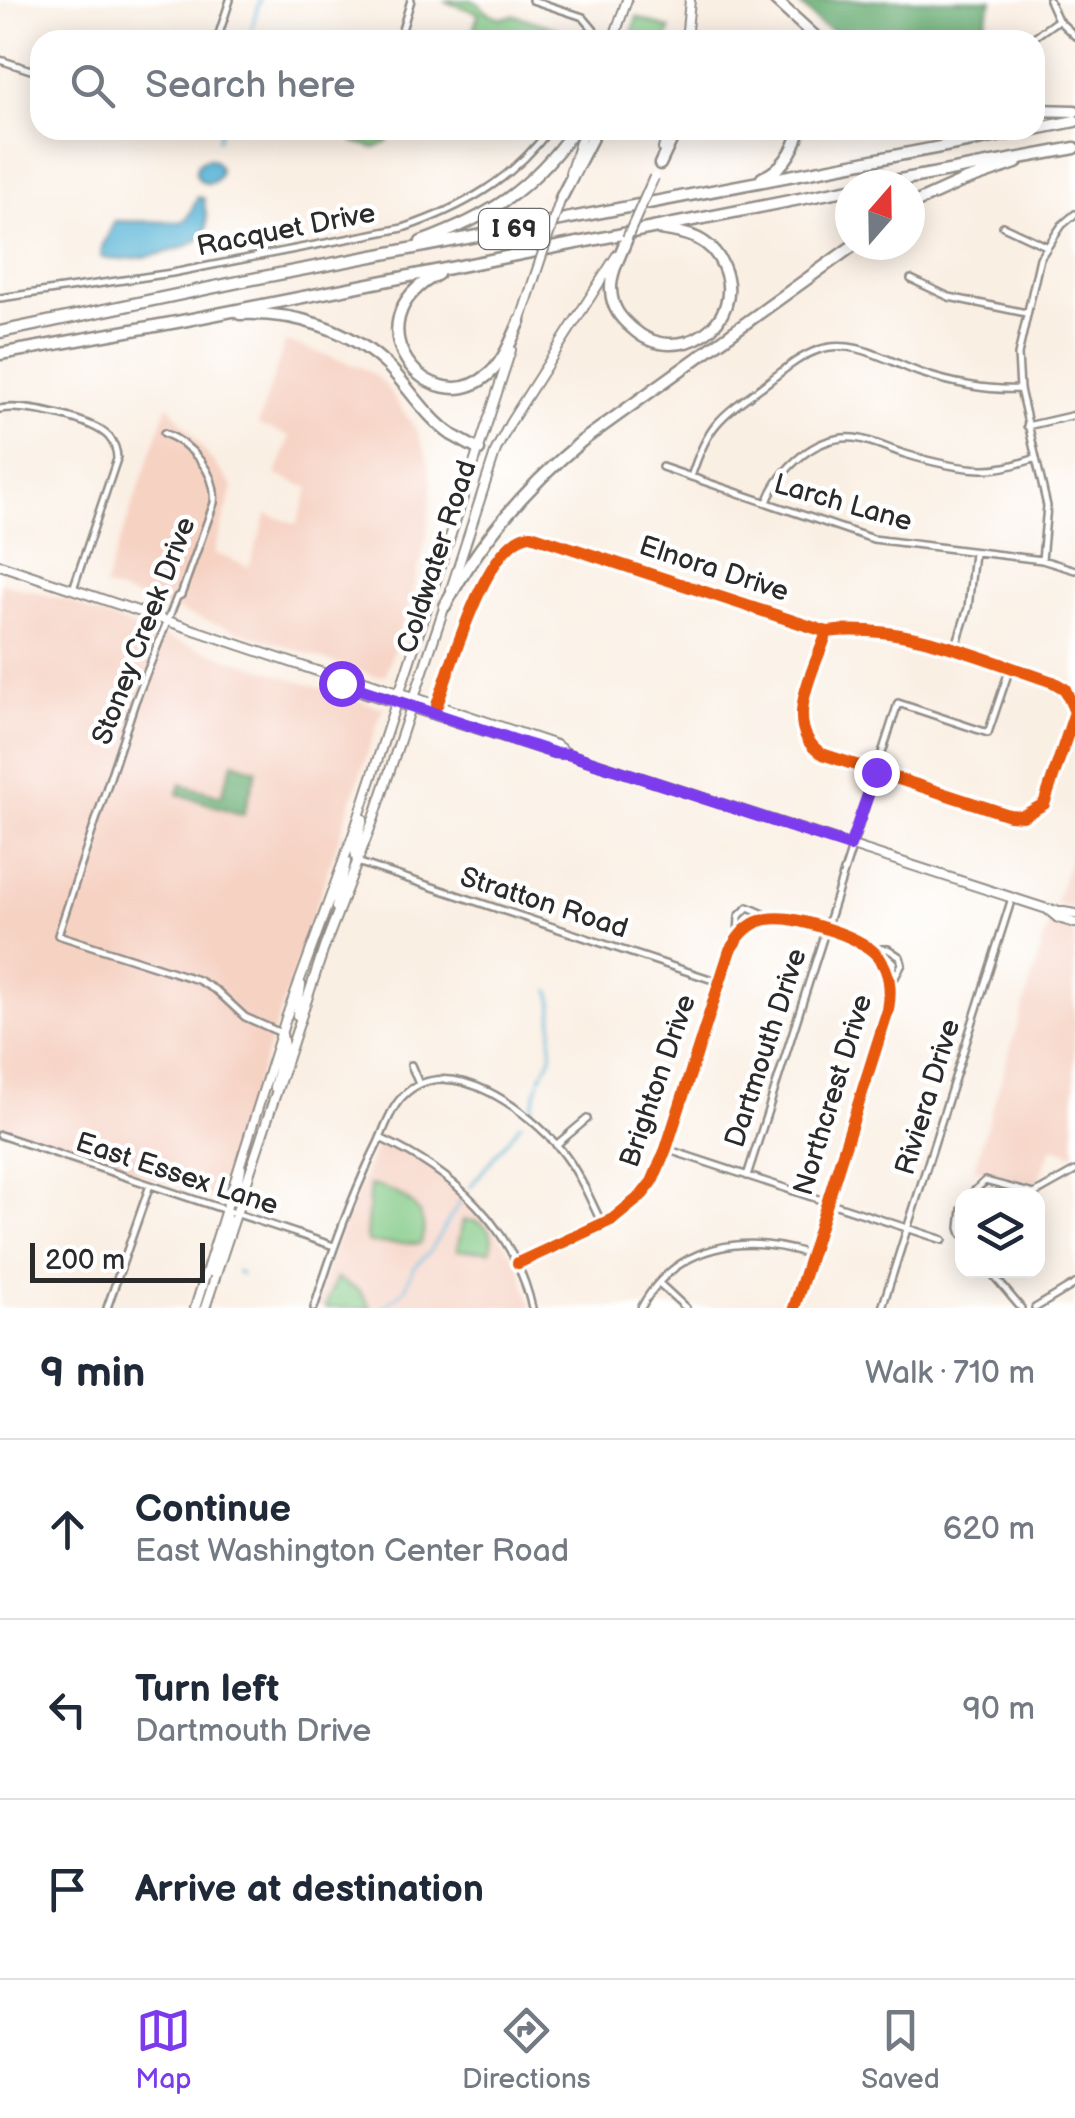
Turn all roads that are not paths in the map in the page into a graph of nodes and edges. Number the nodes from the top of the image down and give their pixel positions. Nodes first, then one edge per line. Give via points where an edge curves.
1 (230, 0) edge
2 (411, 0) edge
3 (532, 0) edge
4 (626, 0) edge
5 (690, 0) edge
6 (775, 0) edge
7 (1049, 0) edge
8 (1058, 20) junction
9 (220, 30) edge
10 (401, 30) edge
11 (592, 30) edge
12 (616, 30) edge
13 (688, 30) edge
14 (808, 30) edge
15 (1044, 30) edge
16 (1075, 36) edge
17 (0, 60) edge
18 (30, 70) edge
19 (1045, 110) edge
20 (1075, 111) edge
21 (1075, 120) edge
22 (1045, 127) edge
23 (541, 140) edge
24 (567, 140) edge
25 (581, 140) edge
26 (591, 140) edge
27 (666, 140) edge
28 (671, 140) edge
29 (797, 140) edge
30 (980, 140) edge
31 (1075, 148) edge
32 (1036, 156) junction
33 (660, 164) junction
34 (925, 176) edge
35 (744, 185) junction
36 (835, 192) edge
37 (561, 198) junction
38 (925, 198) edge
39 (1075, 214) edge
40 (1003, 226) dead end
41 (649, 227) junction
42 (627, 238) joint
43 (1046, 246) junction
44 (390, 253) junction
45 (835, 259) edge
46 (614, 264) junction
47 (460, 266) junction
48 (912, 279) dead end
49 (0, 298) edge
50 (1026, 312) junction
51 (210, 315) junction
52 (520, 321) junction
53 (0, 332) edge
54 (0, 354) edge
55 (1020, 390) junction
56 (0, 408) edge
57 (1075, 415) edge
58 (1027, 426) junction
59 (164, 433) dead end
60 (479, 450) junction
61 (1034, 459) junction
62 (662, 467) dead end
63 (691, 477) junction
64 (766, 502) junction
65 (974, 552) junction
66 (1042, 560) junction
67 (0, 564) edge
68 (1075, 570) edge
69 (73, 589) junction
70 (445, 606) junction
71 (168, 621) junction
72 (828, 632) junction
73 (955, 649) junction
74 (1010, 668) junction
75 (332, 676) junction
76 (399, 692) junction
77 (415, 698) junction
78 (395, 702) junction
79 (438, 706) junction
80 (411, 708) junction
81 (568, 754) junction
82 (876, 772) junction
83 (362, 808) junction
84 (850, 846) junction
85 (344, 858) junction
86 (357, 862) junction
87 (1012, 898) junction
88 (1047, 909) junction
89 (338, 912) junction
90 (1075, 914) edge
91 (774, 918) junction
92 (1075, 923) edge
93 (825, 928) junction
94 (738, 938) junction
95 (872, 949) junction
96 (298, 981) junction
97 (719, 982) junction
98 (891, 985) junction
99 (282, 1034) junction
100 (294, 1038) junction
101 (410, 1065) dead end
102 (266, 1082) junction
103 (419, 1084) junction
104 (274, 1098) junction
105 (587, 1119) dead end
106 (267, 1122) junction
107 (4, 1136) edge
108 (380, 1138) junction
109 (556, 1145) junction
110 (666, 1149) junction
111 (240, 1164) junction
112 (1075, 1171) edge
113 (747, 1176) junction
114 (150, 1184) junction
115 (978, 1188) edge
116 (1011, 1188) edge
117 (1045, 1188) edge
118 (828, 1202) junction
119 (225, 1210) junction
120 (236, 1214) junction
121 (602, 1224) junction
122 (908, 1228) junction
123 (942, 1240) dead end
124 (334, 1246) junction
125 (811, 1254) junction
126 (518, 1263) junction
127 (995, 1278) edge
128 (659, 1282) junction
129 (1075, 1284) edge
130 (212, 1286) junction
131 (107, 1308) edge
132 (195, 1308) edge
133 (205, 1308) edge
134 (314, 1308) edge
135 (532, 1308) edge
136 (641, 1308) edge
137 (686, 1308) edge
138 (794, 1308) edge
139 (882, 1308) edge
140 (1021, 1308) edge
141 (1035, 1308) edge

1 - 9 street
2 - 10 street
3 - 11 street via 583,17
4 - 12 main road
5 - 13 main road
6 - 14 highway
7 - 8 street
8 - 15 street
8 - 16 street
17 - 18 street
19 - 20 highway
21 - 22 highway, I 69
23 - 49 street, Racquet Drive via 491,187 403,228
24 - 44 highway via 551,163 492,212
25 - 37 main road, Coldwater Road
26 - 37 highway
27 - 33 main road
28 - 33 highway
29 - 35 highway via 771,174
30 - 35 highway, I 69
31 - 32 highway
32 - 34 highway
32 - 38 highway
33 - 42 main road, bridge
35 - 44 highway, I 69
36 - 41 highway, I 69
37 - 52 main road, Coldwater Road, bridge
39 - 43 street
40 - 43 street
41 - 46 highway via 700,238 713,249 728,280 713,329 683,344 640,336 613,304
41 - 47 highway, I 69
42 - 46 highway
43 - 50 street
44 - 53 highway, I 69
45 - 70 highway via 542,474 497,523
46 - 70 main road, Coldwater Road via 496,450
47 - 51 highway, I 69
47 - 52 highway via 414,287 402,304 400,346 422,378 442,386 476,383 503,356
48 - 50 street via 949,296
50 - 55 street
51 - 54 highway, I 69
51 - 60 highway via 294,317 329,328 387,366 442,426
52 - 60 main road, Coldwater Road
55 - 58 street
55 - 63 street via 940,379 852,347 817,350 711,428
56 - 69 street via 26,407 92,427 116,448
57 - 58 street
58 - 61 street
59 - 71 street, Stoney Creek Drive via 183,442 215,487
60 - 76 main road, Coldwater Road
61 - 64 street via 979,469 851,438 798,458
61 - 66 street via 1046,506
62 - 63 street, Larch Lane
63 - 64 street, Larch Lane
64 - 65 street, Larch Lane via 873,540
65 - 66 street, Larch Lane
65 - 73 street
66 - 68 street, Larch Lane
67 - 69 main road
69 - 71 main road
70 - 77 main road, Coldwater Road
71 - 75 main road
71 - 99 street, Stoney Creek Drive via 58,935 198,980 245,1017
72 - 73 street, Elnora Drive via 902,633
72 - 79 street, Elnora Drive via 520,535 472,607
72 - 82 street via 801,710 803,735 822,754
73 - 74 street, Elnora Drive
74 - 82 street, Dartmouth Drive via 988,733 898,703
74 - 82 street, Elnora Drive via 1053,682 1072,699 1072,724 1049,795 1035,812 1009,815
75 - 76 main road
75 - 78 main road
76 - 77 main road
76 - 78 main road, Coldwater Road
77 - 79 main road
77 - 80 main road, Coldwater Road
78 - 80 main road
78 - 83 main road, Coldwater Road
79 - 81 main road
80 - 81 main road
80 - 86 main road, Coldwater Road
81 - 84 main road
82 - 84 street, Dartmouth Drive
83 - 85 main road, Coldwater Road
83 - 86 main road
84 - 87 main road
84 - 93 street, Dartmouth Drive
85 - 89 main road
85 - 96 main road, Coldwater Road
86 - 89 main road, Coldwater Road
86 - 97 street, Stratton Road
87 - 88 main road
87 - 122 street, Riviera Drive
88 - 90 main road
88 - 92 main road
89 - 100 main road, Coldwater Road
91 - 93 street, Brighton Drive
91 - 94 street via 751,925
91 - 94 street, Brighton Drive via 748,907 739,916
93 - 95 street
93 - 113 street, Dartmouth Drive
94 - 97 street, Brighton Drive
95 - 98 street, Northcrest Drive
95 - 98 street via 888,948 900,957
96 - 99 main road, Coldwater Road
96 - 100 main road
97 - 110 street, Brighton Drive
98 - 118 street, Northcrest Drive
99 - 102 main road, Coldwater Road
99 - 104 main road
100 - 104 main road, Coldwater Road
101 - 103 street
102 - 106 main road
102 - 111 main road, Coldwater Road
103 - 108 street via 403,1096
103 - 109 street via 460,1081 488,1091
104 - 106 main road, Coldwater Road
105 - 109 street
106 - 120 main road, Coldwater Road
107 - 114 street, East Essex Lane
108 - 124 street
108 - 126 street via 442,1172 478,1204
109 - 121 street
110 - 113 street
110 - 121 street, Brighton Drive via 641,1196
111 - 119 main road, Coldwater Road
111 - 120 main road
112 - 117 street
113 - 118 street
114 - 119 street, East Essex Lane
114 - 131 street
115 - 116 street via 985,1181
118 - 122 street
118 - 125 street, Northcrest Drive
119 - 120 street, East Essex Lane
119 - 130 main road
119 - 132 main road, Coldwater Road
120 - 124 street, East Essex Lane
120 - 130 main road, Coldwater Road
121 - 126 street, Brighton Drive
122 - 123 street
122 - 139 street, Riviera Drive
124 - 134 street
125 - 128 street via 738,1242 684,1261
125 - 138 street, Northcrest Drive
126 - 135 street
127 - 140 street
128 - 136 street
128 - 137 street
129 - 141 street
130 - 133 main road, Coldwater Road

